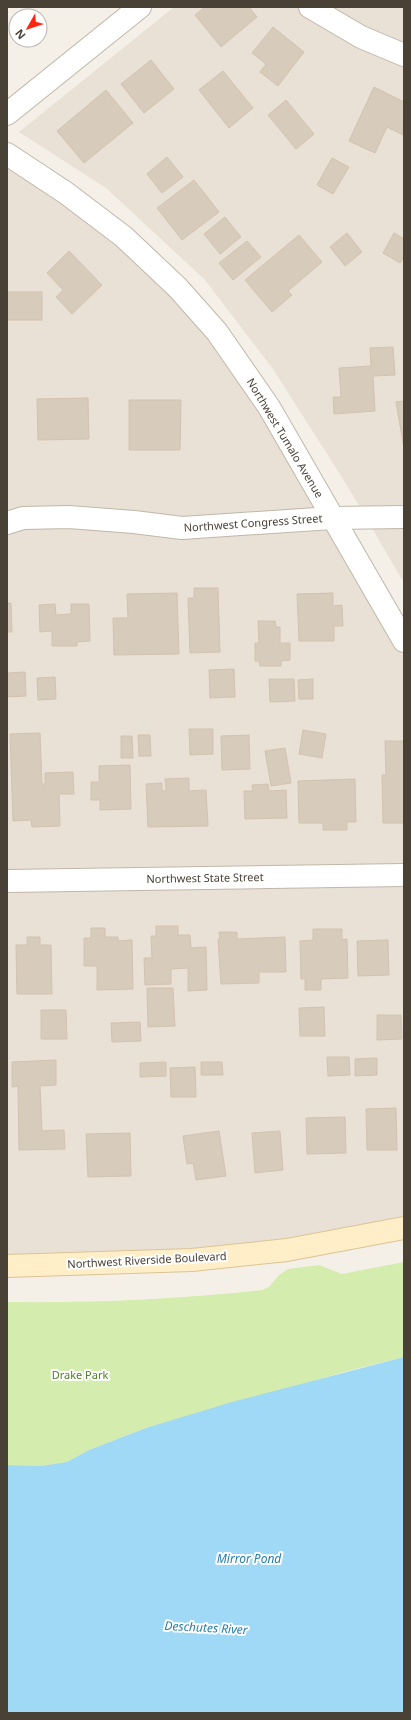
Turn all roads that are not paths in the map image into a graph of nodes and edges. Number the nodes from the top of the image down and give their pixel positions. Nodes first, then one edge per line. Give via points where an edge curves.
1 (140, 7) edge
2 (310, 7) edge
3 (404, 55) edge
4 (7, 114) edge
5 (7, 154) edge
6 (332, 518) junction
7 (404, 518) edge
8 (7, 523) edge
9 (404, 641) edge
10 (404, 875) edge
11 (7, 882) edge
12 (404, 1228) edge
13 (7, 1266) edge

1 - 4 street
2 - 3 street via 361,37
5 - 6 street, Northwest Tumalo Avenue via 66,193 124,237 178,288 217,332 269,407
6 - 7 street, Northwest Congress Street
6 - 8 street, Northwest Congress Street via 182,528 68,517 23,518
6 - 9 street, Northwest Tumalo Avenue
10 - 11 street, Northwest State Street
12 - 13 street, Northwest Riverside Boulevard via 287,1250 192,1260

